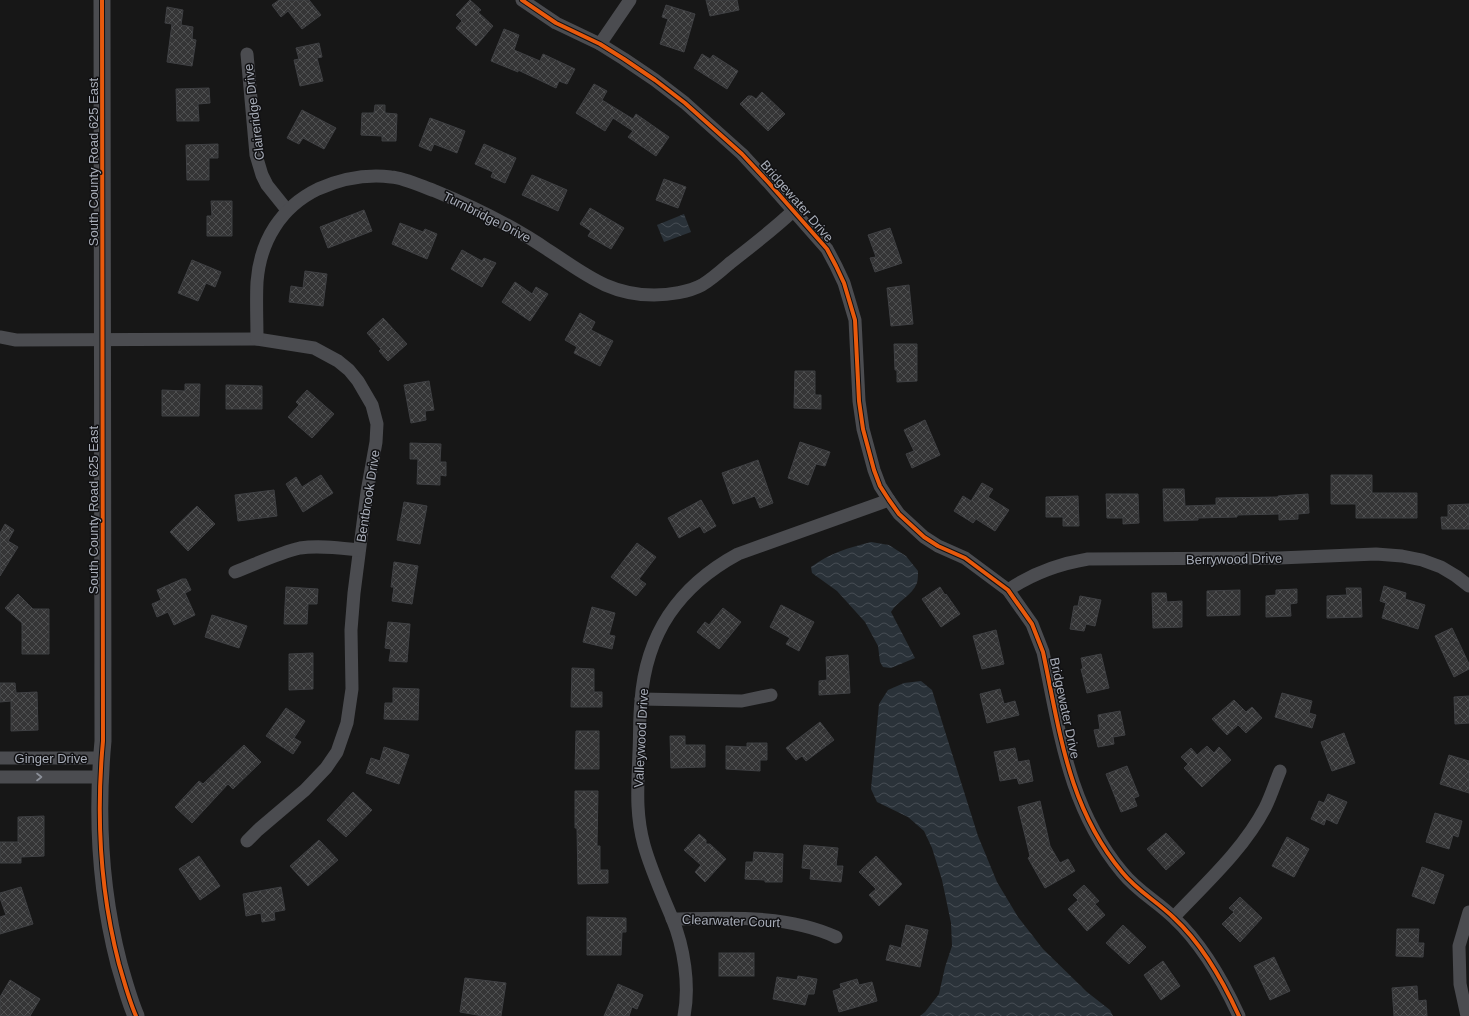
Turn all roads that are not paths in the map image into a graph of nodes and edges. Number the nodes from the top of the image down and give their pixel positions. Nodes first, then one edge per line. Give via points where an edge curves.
1 (102, 0) edge
2 (522, 0) edge
3 (630, 0) edge
4 (600, 44) junction
5 (247, 54) dead end
6 (287, 210) junction
7 (793, 210) junction
8 (0, 337) edge
9 (257, 339) junction
10 (104, 341) junction
11 (889, 500) junction
12 (359, 550) junction
13 (235, 572) dead end
14 (1467, 580) edge
15 (1008, 590) junction
16 (771, 695) dead end
17 (641, 699) junction
18 (0, 758) edge
19 (102, 758) junction
20 (1280, 771) dead end
21 (0, 777) edge
22 (101, 777) junction
23 (247, 841) dead end
24 (1469, 912) edge
25 (1174, 918) junction
26 (672, 919) junction
27 (836, 937) dead end
28 (136, 1016) edge
29 (684, 1016) edge
30 (1239, 1016) edge
31 (1467, 1016) edge

1 - 10 street, South County Road 625 East
2 - 4 street, Bridgewater Drive via 556,23
3 - 4 street
4 - 7 street, Bridgewater Drive via 686,103 748,160
5 - 6 street, Claireridge Drive via 256,154 267,185
6 - 7 street, Turnbridge Drive via 312,192 342,180 374,176 393,177 489,215 594,280 623,291 655,295 686,290 703,284
6 - 9 street, Turnbridge Drive via 270,235 260,266 257,282
7 - 11 street, Bridgewater Drive via 826,249 850,301 855,320 859,393 864,429 874,470
8 - 10 street, Bentbrook Drive via 16,340
9 - 10 street, Bentbrook Drive
9 - 12 street, Bentbrook Drive via 314,348 349,370 366,392 376,418 376,442
10 - 19 street, South County Road 625 East
11 - 15 street, Bridgewater Drive via 907,522 924,537 965,558
11 - 17 street, Valleywood Drive via 738,554 706,573 680,598 660,628 647,668
12 - 13 street via 300,548
12 - 23 street, Bentbrook Drive via 351,630 350,706 342,740 326,768
14 - 15 street, Berrywood Drive via 1422,560 1376,554 1264,559 1105,559 1054,566 1038,572
15 - 25 street, Bridgewater Drive via 1032,624 1043,652 1067,766 1083,811 1121,872 1135,887
16 - 17 street via 742,701
17 - 26 street, Valleywood Drive via 637,806 644,846
18 - 19 street, Ginger Drive
19 - 22 street, South County Road 625 East
20 - 25 street via 1266,807 1248,835
21 -> 22 street, Ginger Drive
22 - 28 street, South County Road 625 East via 99,810 103,879 115,947
24 - 31 street via 1459,946 1460,984
25 - 30 street, Bridgewater Drive via 1207,958
26 - 27 street, Clearwater Court via 792,923 821,930
26 - 29 street, Valleywood Drive via 678,936 686,980

